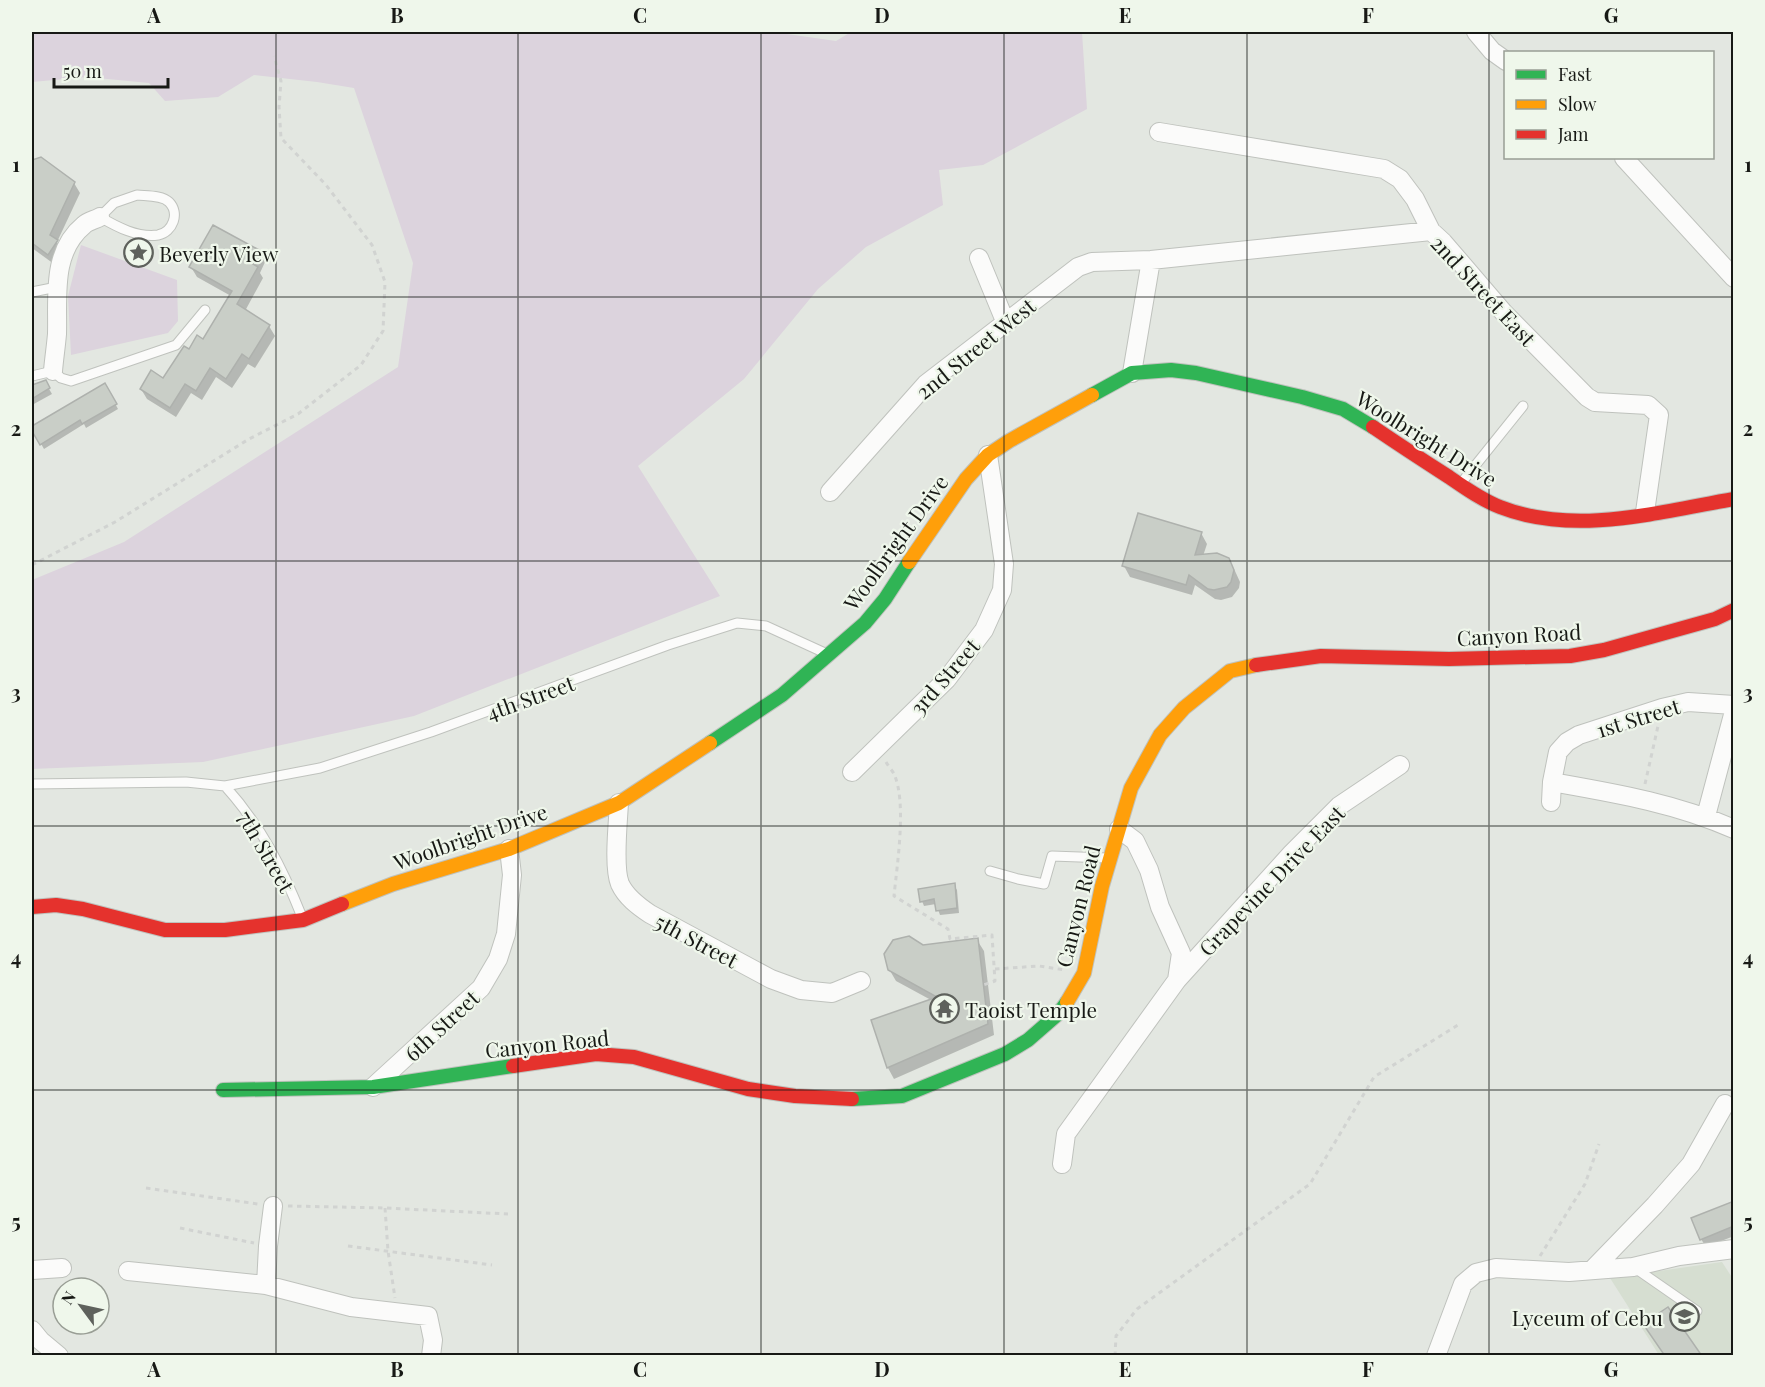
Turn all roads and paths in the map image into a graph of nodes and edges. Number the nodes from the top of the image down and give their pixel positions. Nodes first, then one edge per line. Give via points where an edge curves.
1 (1476, 32) edge
2 (274, 56) dead end
3 (1504, 60) edge
4 (1159, 132) dead end
5 (1625, 159) edge
6 (100, 218) junction
7 (1431, 231) junction
8 (979, 258) dead end
9 (1150, 260) junction
10 (1730, 265) edge
11 (57, 287) junction
12 (32, 292) edge
13 (205, 310) dead end
14 (1005, 321) junction
15 (53, 371) junction
16 (1132, 374) junction
17 (32, 376) edge
18 (1523, 406) dead end
19 (988, 455) junction
20 (1460, 484) junction
21 (830, 492) dead end
22 (1734, 499) edge
23 (1645, 513) junction
24 (32, 565) edge
25 (1734, 610) edge
26 (829, 655) junction
27 (1734, 705) edge
28 (1662, 708) junction
29 (1734, 711) edge
30 (876, 748) junction
31 (1400, 765) dead end
32 (852, 772) dead end
33 (1552, 782) junction
34 (32, 784) edge
35 (225, 786) junction
36 (1642, 798) junction
37 (1551, 802) dead end
38 (619, 803) junction
39 (1706, 816) junction
40 (1734, 829) edge
41 (1119, 830) junction
42 (509, 849) junction
43 (1109, 858) junction
44 (990, 871) dead end
45 (32, 907) edge
46 (303, 920) junction
47 (995, 969) junction
48 (1084, 972) junction
49 (1177, 980) junction
50 (861, 981) dead end
51 (983, 985) dead end
52 (1458, 1025) dead end
53 (373, 1087) junction
54 (223, 1090) dead end
55 (1725, 1104) dead end
56 (1599, 1144) dead end
57 (1062, 1164) dead end
58 (146, 1188) dead end
59 (273, 1206) junction
60 (385, 1208) junction
61 (508, 1214) dead end
62 (180, 1228) dead end
63 (268, 1246) junction
64 (348, 1246) dead end
65 (1734, 1248) edge
66 (388, 1251) junction
67 (1538, 1260) dead end
68 (492, 1265) dead end
69 (1633, 1267) junction
70 (62, 1268) dead end
71 (1593, 1269) junction
72 (32, 1270) edge
73 (128, 1270) dead end
74 (266, 1285) junction
75 (397, 1311) junction
76 (1697, 1311) dead end
77 (32, 1330) edge
78 (59, 1356) edge
79 (431, 1356) edge
80 (1115, 1356) edge
81 (1436, 1356) edge

1 - 3 street
2 - 24 path via 281,81 281,138 326,185 372,244 385,282 383,332 361,365 298,414 249,439 115,522
4 - 7 street via 1384,169 1400,179
5 - 10 street via 1656,195
6 - 6 lane via 114,203 137,195 168,201 175,211 168,231 158,235 134,233
6 - 11 street via 85,224 71,239
7 - 9 street, 2nd Street East
7 - 23 street, 2nd Street East via 1587,397 1595,402 1648,405 1659,416
8 - 14 street
9 - 14 street, 2nd Street West via 1092,262 1078,267
9 - 16 street
11 - 12 lane
11 - 15 street
13 - 15 lane via 177,345 71,381
14 - 21 street, 2nd Street West via 926,384
15 - 17 lane
16 - 19 street, Woolbright Drive
16 - 20 street, Woolbright Drive via 1172,370 1196,373 1343,409
18 - 20 lane
19 - 26 street, Woolbright Drive via 924,538 885,599
19 - 30 street, 3rd Street via 1004,564 1002,590 984,630 947,679
20 - 23 street, Woolbright Drive via 1506,510 1558,521
22 - 23 street, Woolbright Drive
25 - 41 street, Canyon Road via 1715,619 1570,656 1321,656 1230,671 1184,708 1160,735 1131,788
26 - 35 lane, 4th Street via 766,626 737,623 320,768
26 - 38 street, Woolbright Drive via 782,695
27 - 28 street, 1st Street via 1689,702
28 - 33 street, 1st Street via 1567,742 1558,752
28 - 36 path
29 - 39 street
30 - 32 street, 3rd Street
30 - 47 path via 894,774 899,793 894,896 948,929 950,939 992,935
31 - 49 street, Grapevine Drive East via 1340,806
33 - 36 street
33 - 37 street
34 - 35 lane, 4th Street via 186,782
35 - 46 lane, 7th Street via 269,845
36 - 39 street
38 - 42 street, Woolbright Drive
38 - 50 street, 5th Street via 620,885 650,915 771,979 801,990 832,993
39 - 40 street
41 - 43 street, Canyon Road
41 - 49 street via 1135,841 1149,870 1180,953
42 - 46 street, Woolbright Drive via 393,884
42 - 53 street, 6th Street via 512,875 506,933 498,959 481,988
43 - 44 lane via 1052,856 1044,884
43 - 48 street, Canyon Road
45 - 46 street, Woolbright Drive via 83,909 165,930 225,930
47 - 48 path via 1039,966
47 - 51 path via 995,981
48 - 53 street, Canyon Road via 1059,1013 1028,1040 1005,1054 902,1096 795,1096 748,1089 634,1057 597,1054
49 - 57 street, Grapevine Drive East via 1066,1134
52 - 80 path via 1374,1077 1310,1184 1137,1309 1116,1336
53 - 54 street, Canyon Road
55 - 71 street via 1691,1164
56 - 67 path via 1585,1184
58 - 59 path
59 - 60 path
59 - 63 street
60 - 61 path
60 - 66 path
62 - 63 path
63 - 74 street
64 - 66 path
65 - 69 street
66 - 68 path
66 - 75 path
69 - 71 street
69 - 76 lane
70 - 72 street
71 - 81 street via 1569,1272 1496,1268 1476,1273 1463,1284
73 - 74 street
74 - 75 street via 351,1307
75 - 79 street via 428,1316 433,1340
77 - 78 street

